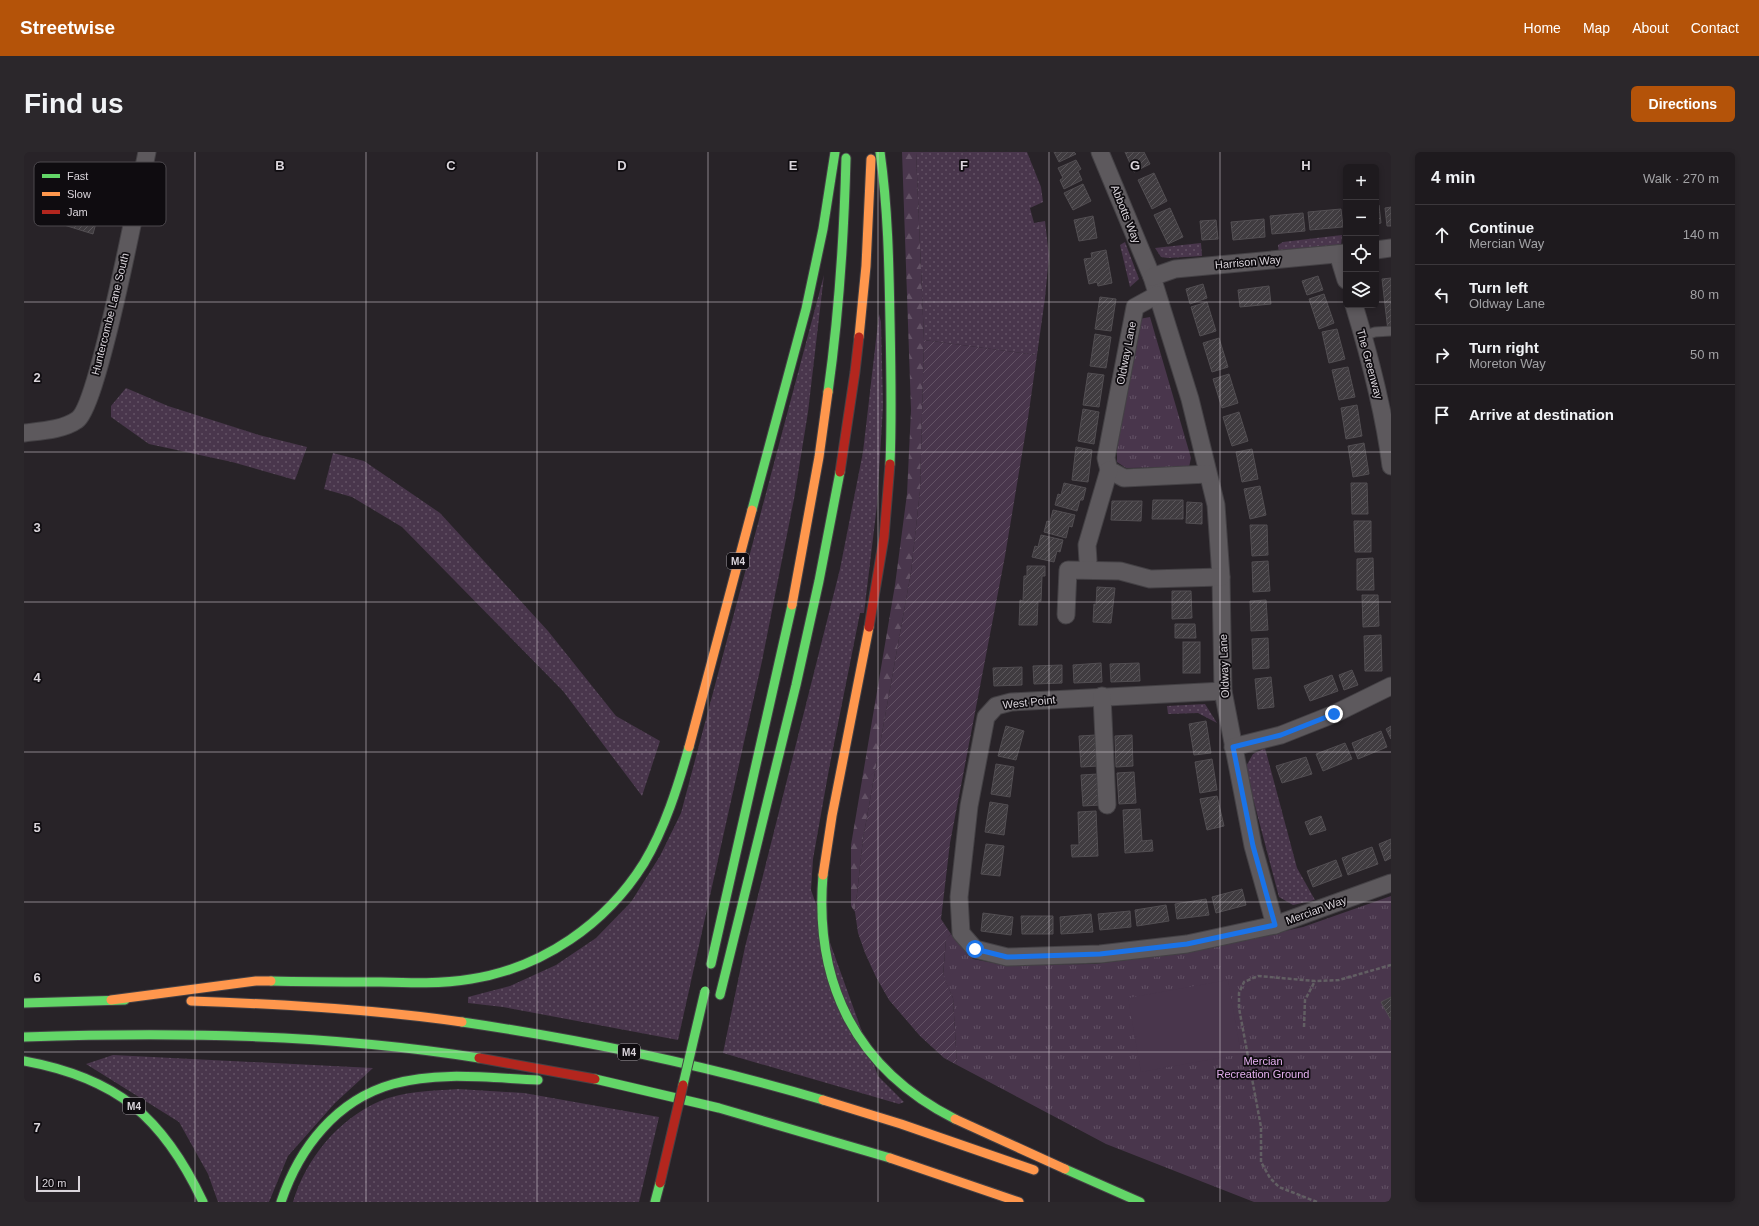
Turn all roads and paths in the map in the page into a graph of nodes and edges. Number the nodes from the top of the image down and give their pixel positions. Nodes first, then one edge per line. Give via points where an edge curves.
1 (147, 152) edge
2 (835, 152) edge
3 (846, 152) edge
4 (872, 152) edge
5 (880, 152) edge
6 (1100, 152) edge
7 (145, 162) edge
8 (131, 226) edge
9 (1391, 248) edge
10 (1379, 250) edge
11 (1342, 253) edge
12 (1345, 272) edge
13 (1152, 277) junction
14 (1157, 295) junction
15 (1355, 308) edge
16 (1391, 331) edge
17 (1364, 336) junction
18 (1388, 422) edge
19 (24, 432) edge
20 (1391, 466) edge
21 (1109, 470) junction
22 (1208, 474) junction
23 (1088, 561) dead end
24 (1221, 577) junction
25 (1066, 615) dead end
26 (1391, 686) edge
27 (1223, 691) junction
28 (1102, 696) junction
29 (1233, 747) junction
30 (1107, 805) dead end
31 (1391, 882) edge
32 (1275, 925) junction
33 (961, 933) joint
34 (1391, 965) edge
35 (1316, 981) junction
36 (719, 999) dead end
37 (111, 1000) junction
38 (24, 1002) edge
39 (1304, 1027) dead end
40 (24, 1037) edge
41 (705, 1056) dead end
42 (24, 1061) edge
43 (700, 1079) dead end
44 (616, 1084) junction
45 (696, 1095) dead end
46 (680, 1099) junction
47 (692, 1110) dead end
48 (1046, 1174) dead end
49 (1075, 1184) dead end
50 (203, 1202) edge
51 (281, 1202) edge
52 (655, 1202) edge
53 (1019, 1202) edge
54 (1127, 1202) edge
55 (1140, 1202) edge
56 (1318, 1202) edge

1 - 7 street, Huntercombe Lane South
2 - 37 highway, M4 via 823,229 805,316 684,764 664,822 643,863 617,899 587,929 525,964 457,982 256,981
3 - 46 highway, bridge via 844,225 833,356 818,465 794,596
4 - 36 highway via 864,287 839,482 799,672
5 - 55 highway via 886,190 889,257 892,406 890,478 870,621 823,871 822,916 826,956 837,996 857,1036 882,1068 908,1092 970,1127
6 - 13 street, Abbotts Way
8 - 19 street, Huntercombe Lane South via 108,333 87,405 78,420 59,427
9 - 10 street
11 - 12 street
11 - 13 street, Harrison Way via 1176,269
13 - 14 street, Oldway Lane
14 - 21 street, Oldway Lane via 1135,307 1106,458
14 - 22 street, Oldway Lane via 1190,399
15 - 17 street, The Greenway
16 - 17 lane
17 - 18 street, The Greenway
18 - 20 street, The Greenway
21 - 22 street via 1124,478
21 - 23 street, Oldway Lane via 1086,545
22 - 24 street, Oldway Lane via 1216,505
24 - 25 street via 1150,579 1120,572 1068,570
24 - 27 street, Oldway Lane
26 - 29 street via 1334,714 1281,735
27 - 28 street, West Point
27 - 29 street, Oldway Lane
28 - 30 street
28 - 33 street, West Point via 1011,702 996,706 986,717 969,806 958,897
29 - 32 street, Oldway Lane via 1253,846
31 - 32 street, Mercian Way
32 - 33 street, Mercian Way via 1173,945 1100,954 1007,957 975,949
34 - 35 path via 1339,980
35 - 39 path via 1305,1000
35 - 56 path via 1258,976 1244,982 1239,993 1239,1008 1261,1127 1261,1162 1270,1178 1279,1187
37 - 38 highway, M4
37 - 48 highway, M4 via 211,1001 378,1011 560,1038 746,1079 820,1099
40 - 44 highway via 103,1034 228,1036 320,1041 484,1060
41 - 43 highway
42 - 50 highway, M4 via 72,1072 108,1088 134,1106 157,1126 180,1155
44 - 46 highway
44 - 51 highway via 447,1078 392,1085 359,1099 325,1125 294,1166
45 - 47 highway
46 - 52 highway, bridge
46 - 53 highway via 811,1133
49 - 54 highway

